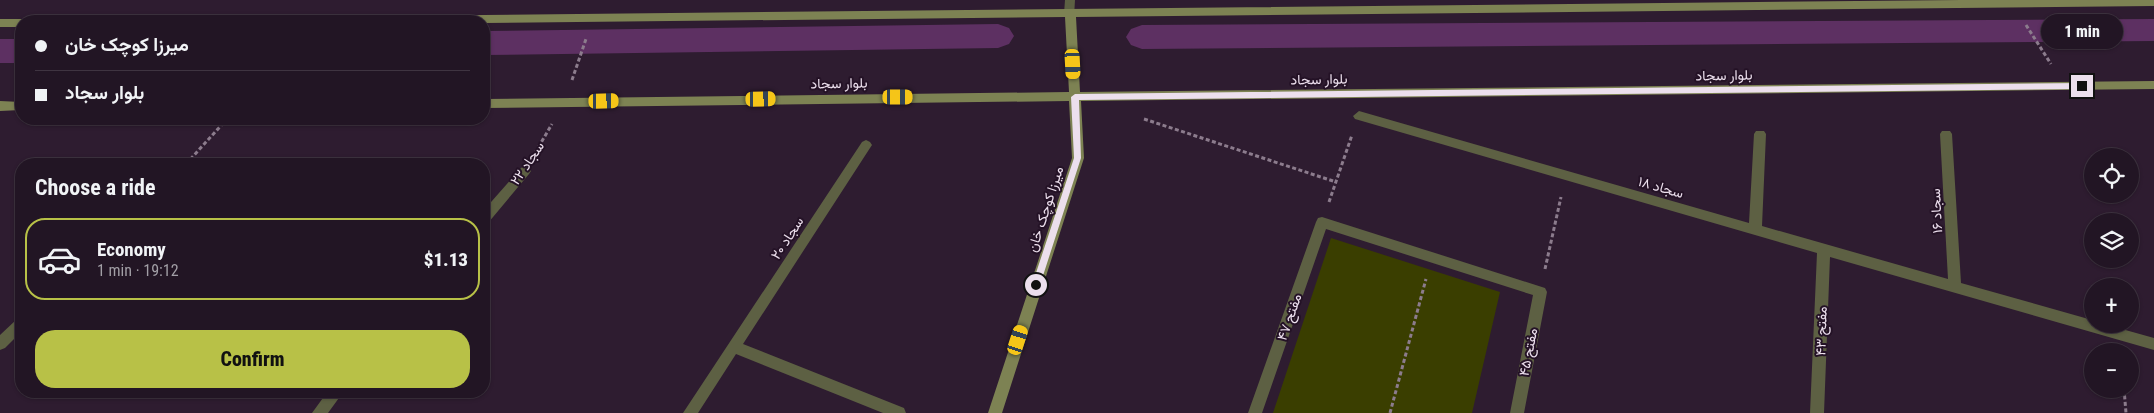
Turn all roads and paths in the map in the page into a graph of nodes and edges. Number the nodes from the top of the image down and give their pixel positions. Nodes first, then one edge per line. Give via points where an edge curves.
1 (1070, 0) edge
2 (2154, 2) edge
3 (2013, 3) junction
4 (1070, 14) junction
5 (592, 19) junction
6 (490, 20) edge
7 (0, 23) edge
8 (15, 23) edge
9 (2154, 85) edge
10 (2064, 86) junction
11 (1075, 97) junction
12 (565, 102) junction
13 (490, 103) edge
14 (0, 106) edge
15 (15, 106) edge
16 (1358, 116) joint
17 (1140, 118) dead end
18 (222, 125) edge
19 (1760, 134) dead end
20 (1946, 134) dead end
21 (866, 145) dead end
22 (191, 158) edge
23 (525, 171) joint
24 (1565, 176) junction
25 (1336, 182) junction
26 (490, 212) edge
27 (1322, 222) junction
28 (1755, 230) junction
29 (1824, 250) junction
30 (1432, 257) junction
31 (1955, 287) junction
32 (1540, 292) junction
33 (15, 330) edge
34 (0, 344) edge
35 (2154, 344) edge
36 (734, 347) junction
37 (332, 398) edge
38 (2125, 398) edge
39 (319, 413) edge
40 (690, 413) edge
41 (899, 413) edge
42 (995, 413) edge
43 (1255, 413) edge
44 (1390, 413) edge
45 (1517, 413) edge
46 (1817, 413) edge
47 (2126, 413) edge

1 - 4 street
2 - 3 main road
3 - 4 main road
3 - 10 path
4 - 5 main road
4 - 11 main road, میرزا کوچک خان
5 - 6 main road
5 - 12 path, سجاد ۲۲
7 - 8 main road
9 - 10 main road, بلوار سجاد
10 - 11 main road, بلوار سجاد
11 - 12 main road, بلوار سجاد
11 - 42 main road, میرزا کوچک خان via 1078,158
12 - 13 main road, بلوار سجاد
12 - 23 path, سجاد ۲۲
14 - 15 main road
16 - 24 street, سجاد ۱۸
16 - 25 path
17 - 25 path
18 - 22 path
19 - 28 street
20 - 31 street, سجاد ۱۶
21 - 36 street, سجاد ۲۰
23 - 26 street, سجاد ۲۲
24 - 28 street, سجاد ۱۸
24 - 32 path
25 - 27 path
27 - 30 street
27 - 43 street, مفتح ۴۷
28 - 29 street, سجاد ۱۸
29 - 31 street, سجاد ۱۸
29 - 46 street, مفتح ۴۳
30 - 32 street
30 - 44 path
31 - 35 street, سجاد ۱۸
32 - 45 street, مفتح ۴۵
33 - 34 street
36 - 40 street, سجاد ۲۰
36 - 41 street
37 - 39 street
38 - 47 path

